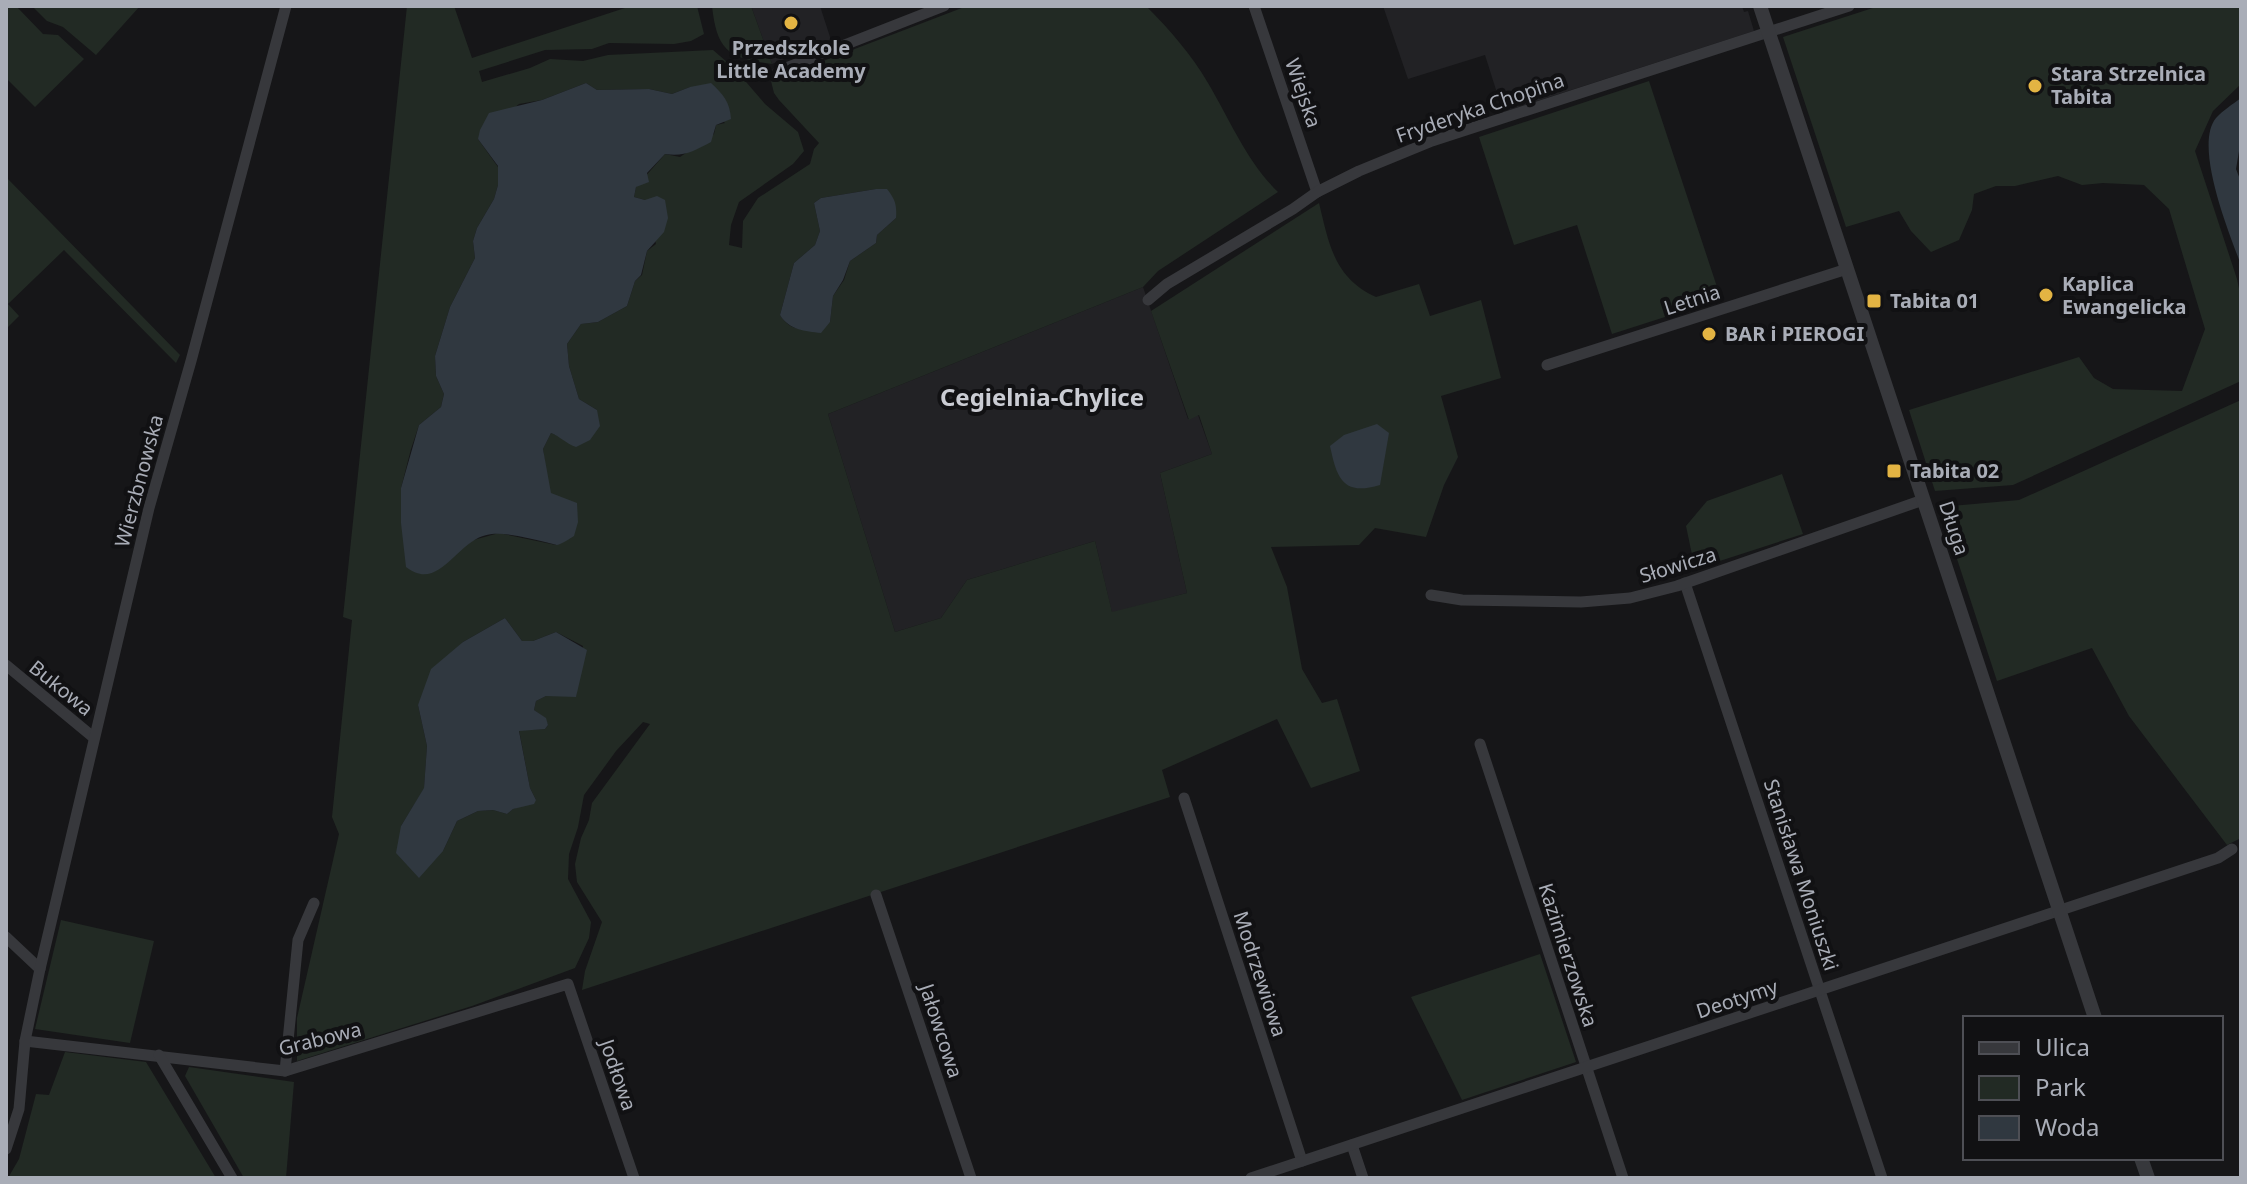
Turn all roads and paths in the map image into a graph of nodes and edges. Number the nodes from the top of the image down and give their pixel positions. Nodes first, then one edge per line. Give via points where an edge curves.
1 (286, 6) edge
2 (944, 6) edge
3 (1254, 6) edge
4 (1760, 6) edge
5 (1849, 6) edge
6 (1769, 32) junction
7 (778, 71) dead end
8 (1317, 192) junction
9 (1847, 269) junction
10 (1148, 300) dead end
11 (1547, 365) dead end
12 (1923, 500) junction
13 (1685, 583) junction
14 (1431, 595) dead end
15 (6, 665) edge
16 (93, 737) junction
17 (1480, 744) dead end
18 (1184, 798) dead end
19 (2232, 849) dead end
20 (876, 895) dead end
21 (314, 903) dead end
22 (2059, 911) junction
23 (6, 937) edge
24 (40, 969) junction
25 (568, 984) joint
26 (1820, 991) junction
27 (2094, 1016) edge
28 (25, 1041) junction
29 (159, 1055) junction
30 (1586, 1067) junction
31 (285, 1071) junction
32 (1352, 1145) junction
33 (6, 1149) edge
34 (1302, 1161) junction
35 (232, 1178) edge
36 (634, 1178) edge
37 (971, 1178) edge
38 (1251, 1178) edge
39 (1363, 1178) edge
40 (1623, 1178) edge
41 (1882, 1178) edge

1 - 16 street, Wierzbnowska via 149,508
2 - 7 street
3 - 8 street, Wiejska
4 - 6 street, Długa
5 - 6 street, Fryderyka Chopina
6 - 8 street, Fryderyka Chopina via 1432,141
6 - 9 street, Długa
8 - 10 street, Fryderyka Chopina
9 - 11 street, Letnia
9 - 12 street, Długa
12 - 13 street, Słowicza
12 - 22 street, Długa
13 - 14 street, Słowicza via 1630,598 1581,602
13 - 26 street, Stanisława Moniuszki
15 - 16 street, Bukowa
16 - 24 street, Wierzbnowska
17 - 30 street, Kazimierzowska
18 - 34 street, Modrzewiowa
19 - 22 street, Deotymy
20 - 37 street, Jałowcowa
21 - 31 street via 298,940
22 - 26 street, Deotymy
22 - 27 street, Długa
23 - 24 street
24 - 28 street, Wierzbnowska
25 - 31 street, Grabowa
25 - 36 street, Jodłowa
26 - 30 street, Deotymy
26 - 41 street, Stanisława Moniuszki
28 - 29 street, Grabowa
28 - 33 street, Wierzbnowska via 19,1109
29 - 31 street, Grabowa
29 - 35 street
30 - 32 street, Deotymy
30 - 40 street, Kazimierzowska
32 - 34 street, Deotymy
32 - 39 street
34 - 38 street, Deotymy

